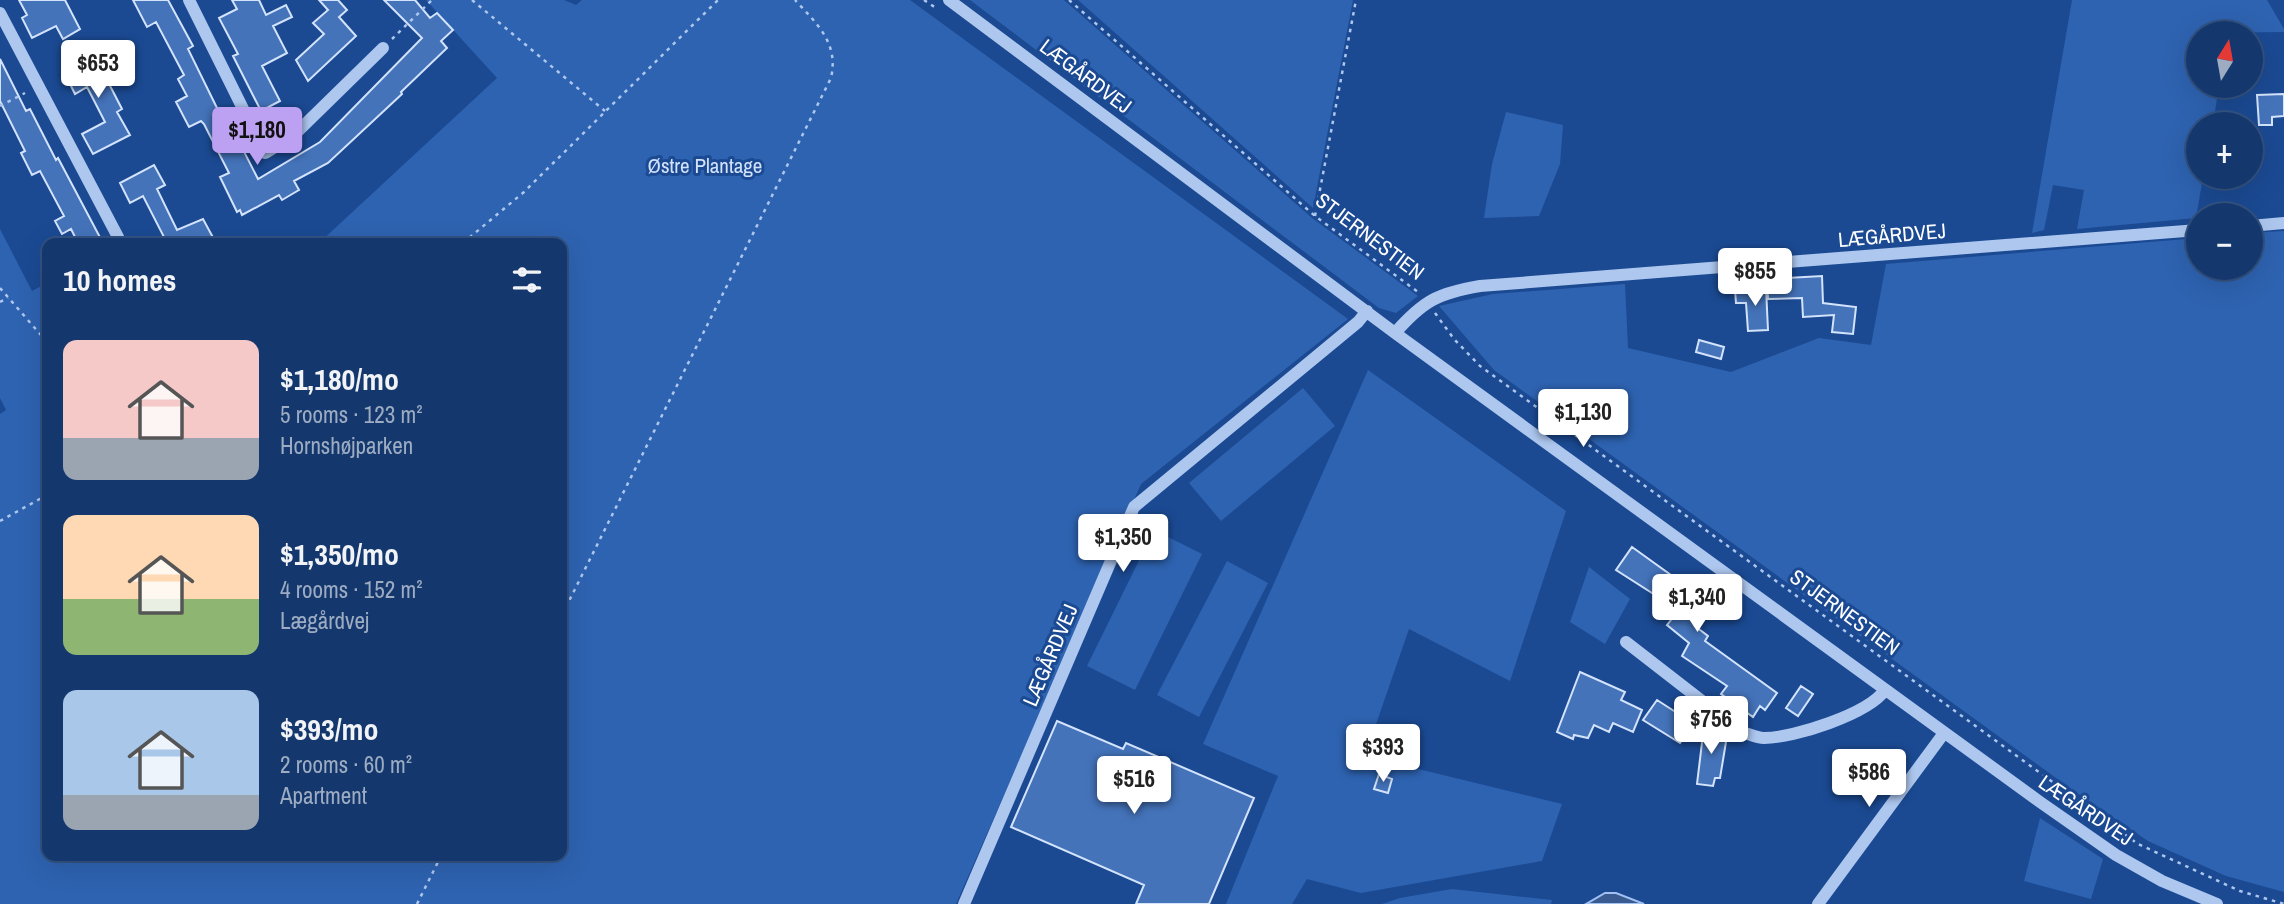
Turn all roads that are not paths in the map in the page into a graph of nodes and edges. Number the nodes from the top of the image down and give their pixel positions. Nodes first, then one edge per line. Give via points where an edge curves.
1 (189, 0) edge
2 (949, 0) edge
3 (0, 13) edge
4 (383, 48) road end
5 (2284, 223) edge
6 (2263, 225) edge
7 (2186, 231) edge
8 (118, 237) dead end
9 (1367, 311) junction
10 (1395, 333) junction
11 (1626, 642) dead end
12 (1885, 690) junction
13 (1944, 733) junction
14 (964, 904) edge
15 (1818, 904) edge
16 (2217, 904) edge

1 - 4 street via 265,153 292,137
2 - 9 street, LÆGÅRDVEJ
3 - 8 street
5 - 6 street
7 - 10 street, LÆGÅRDVEJ via 1480,286 1427,301
9 - 10 street, LÆGÅRDVEJ
9 - 14 street, LÆGÅRDVEJ via 1134,507
10 - 12 street, LÆGÅRDVEJ
11 - 12 street via 1742,732 1763,738 1861,712
12 - 13 street, LÆGÅRDVEJ
13 - 15 street
13 - 16 street, LÆGÅRDVEJ via 2116,855

